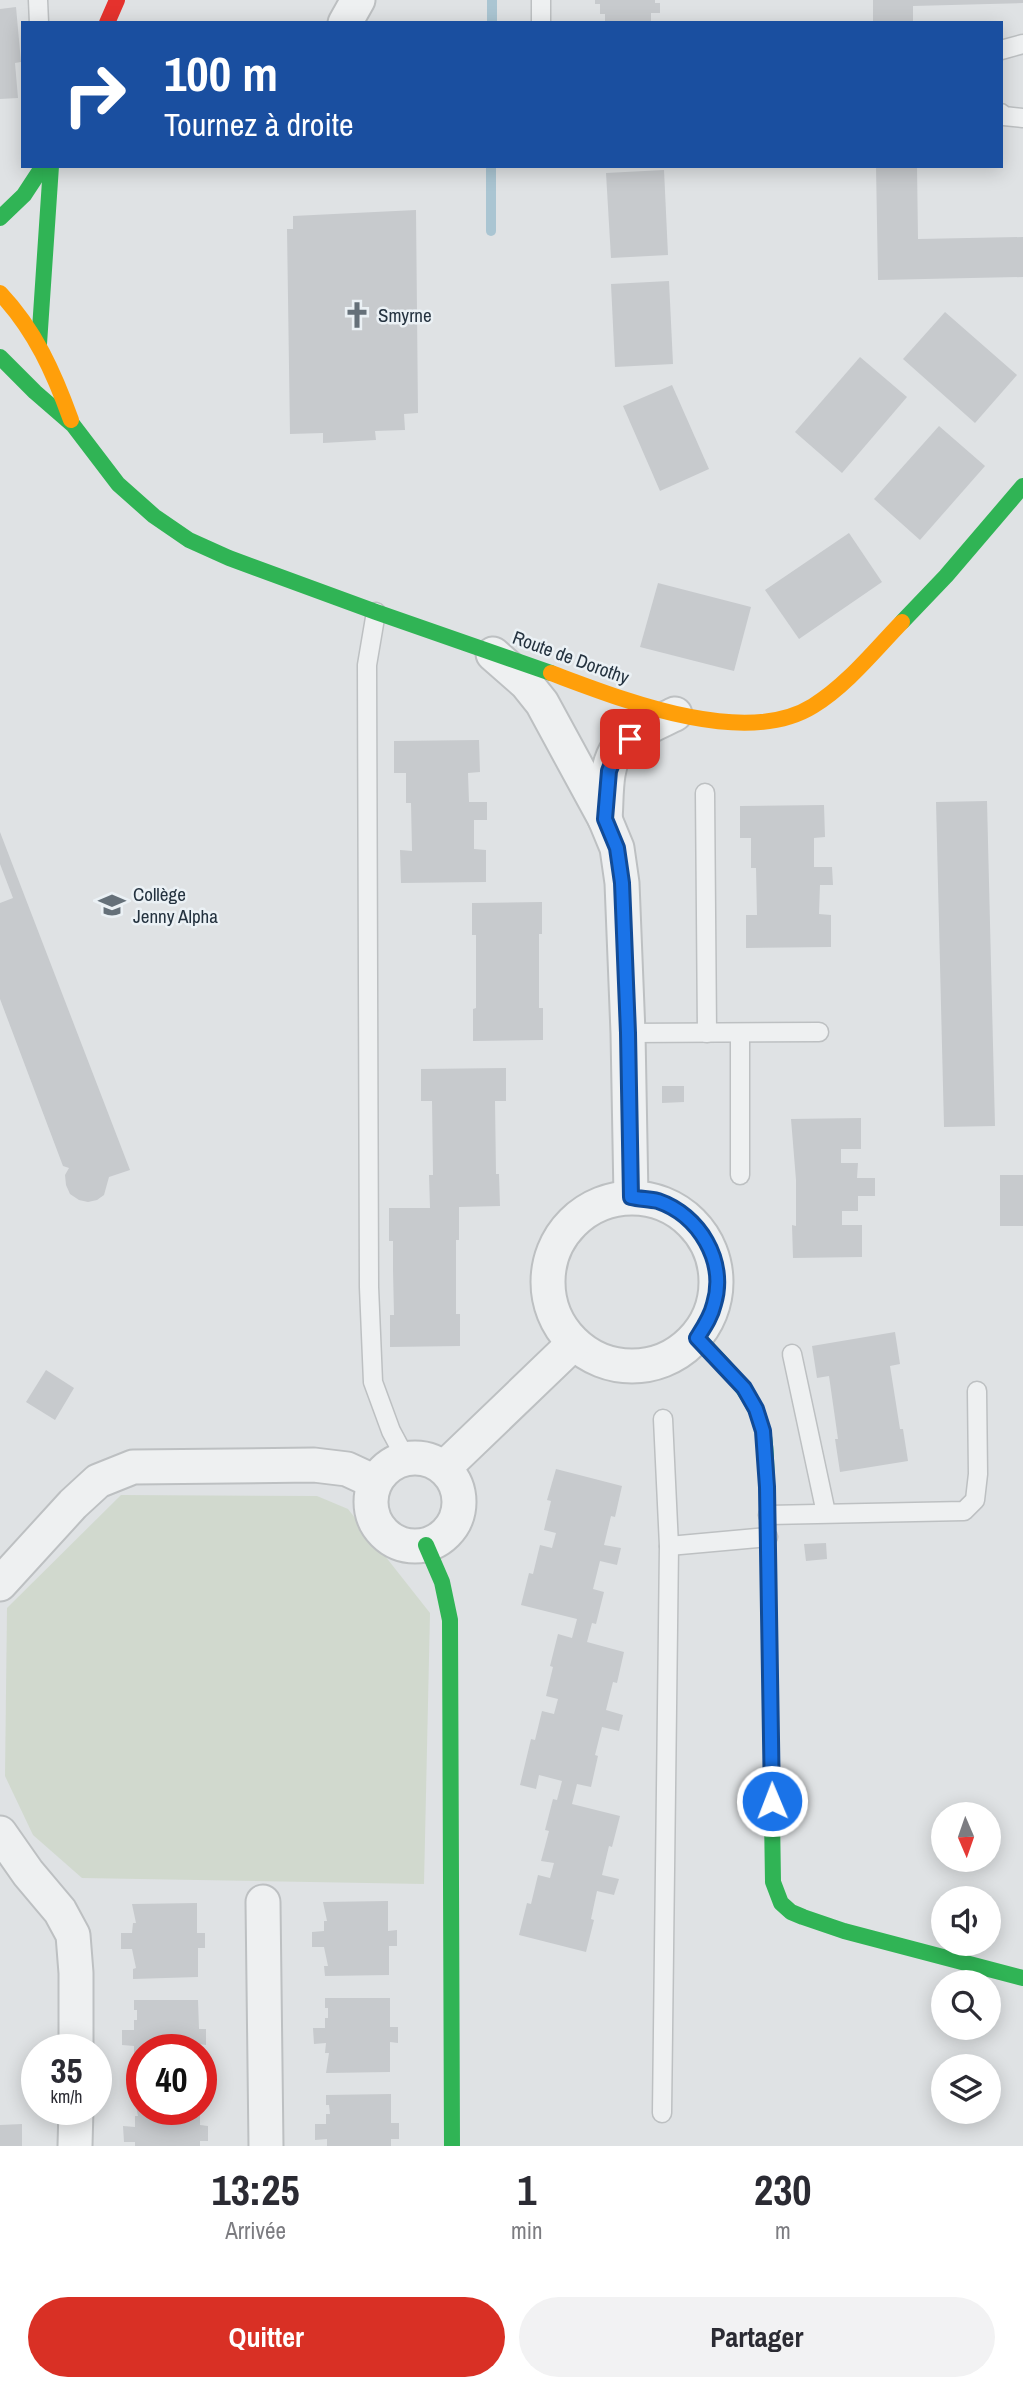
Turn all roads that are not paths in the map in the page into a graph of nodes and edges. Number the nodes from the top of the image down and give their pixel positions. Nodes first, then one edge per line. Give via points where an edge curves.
1 (37, 0) edge
2 (117, 0) edge
3 (359, 0) edge
4 (541, 0) edge
5 (39, 21) edge
6 (108, 21) edge
7 (346, 21) edge
8 (541, 21) edge
9 (1023, 44) edge
10 (1003, 49) edge
11 (1003, 115) edge
12 (1023, 118) edge
13 (42, 168) edge
14 (51, 168) edge
15 (0, 218) edge
16 (0, 293) edge
17 (39, 344) junction
18 (3, 364) edge
19 (73, 425) junction
20 (1023, 486) edge
21 (376, 612) junction
22 (489, 650) junction
23 (675, 714) junction
24 (705, 793) dead end
25 (605, 819) junction
26 (819, 1032) dead end
27 (628, 1033) junction
28 (707, 1033) junction
29 (740, 1033) junction
30 (740, 1175) dead end
31 (631, 1197) junction
32 (697, 1338) junction
33 (573, 1344) junction
34 (792, 1354) dead end
35 (977, 1391) dead end
36 (663, 1419) dead end
37 (406, 1459) junction
38 (443, 1468) junction
39 (375, 1482) junction
40 (826, 1513) junction
41 (768, 1515) junction
42 (768, 1536) junction
43 (426, 1545) junction
44 (669, 1546) junction
45 (0, 1584) edge
46 (0, 1833) edge
47 (14, 1868) edge
48 (263, 1902) dead end
49 (1023, 1978) edge
50 (76, 2034) edge
51 (662, 2113) dead end
52 (76, 2125) edge
53 (75, 2146) edge
54 (266, 2146) edge
55 (452, 2146) edge

1 - 5 lane
2 - 6 main road
3 - 7 street
4 - 8 lane
9 - 10 lane
11 - 12 lane
13 - 15 main road via 28,192
14 - 17 main road
16 - 17 main road via 19,312
17 - 19 main road
18 - 19 main road
19 - 21 main road, Route de Dorothy via 118,484 189,540
20 - 23 main road, Route de Dorothy via 872,654 811,708 775,722 733,723
21 - 22 main road, Route de Dorothy
21 - 37 lane via 367,665 369,1287 373,1382
22 - 23 main road, Route de Dorothy
22 - 25 street via 542,703
23 - 25 street via 618,748 609,771
24 - 28 lane
25 - 27 street via 617,848 622,883
26 - 29 lane
27 - 28 lane
27 - 31 street
28 - 29 lane
29 - 30 lane
31 - 32 street via 657,1201 680,1212 699,1229 712,1252 717,1276 715,1302
31 - 33 street via 602,1202 578,1217 559,1238 548,1265 547,1294 556,1321
32 - 33 street via 676,1355 650,1365 623,1366 596,1359
32 - 41 main road via 744,1388 756,1409 763,1431
33 - 38 street
34 - 40 lane
35 - 40 lane via 978,1474 975,1500 964,1511
36 - 44 lane
37 - 38 street via 432,1461
37 - 39 street via 393,1463
38 - 43 street via 454,1480 458,1512 452,1526
39 - 43 street via 371,1510 376,1523 397,1542
39 - 45 street via 347,1469 314,1465 133,1467 98,1481
40 - 41 lane
41 - 42 main road
42 - 44 lane
42 - 49 main road via 773,1882 781,1903 791,1912 844,1931
43 - 55 main road via 442,1582 450,1620
44 - 51 lane
46 - 47 street
47 - 50 street via 60,1911 73,1936
48 - 54 street
52 - 53 street

